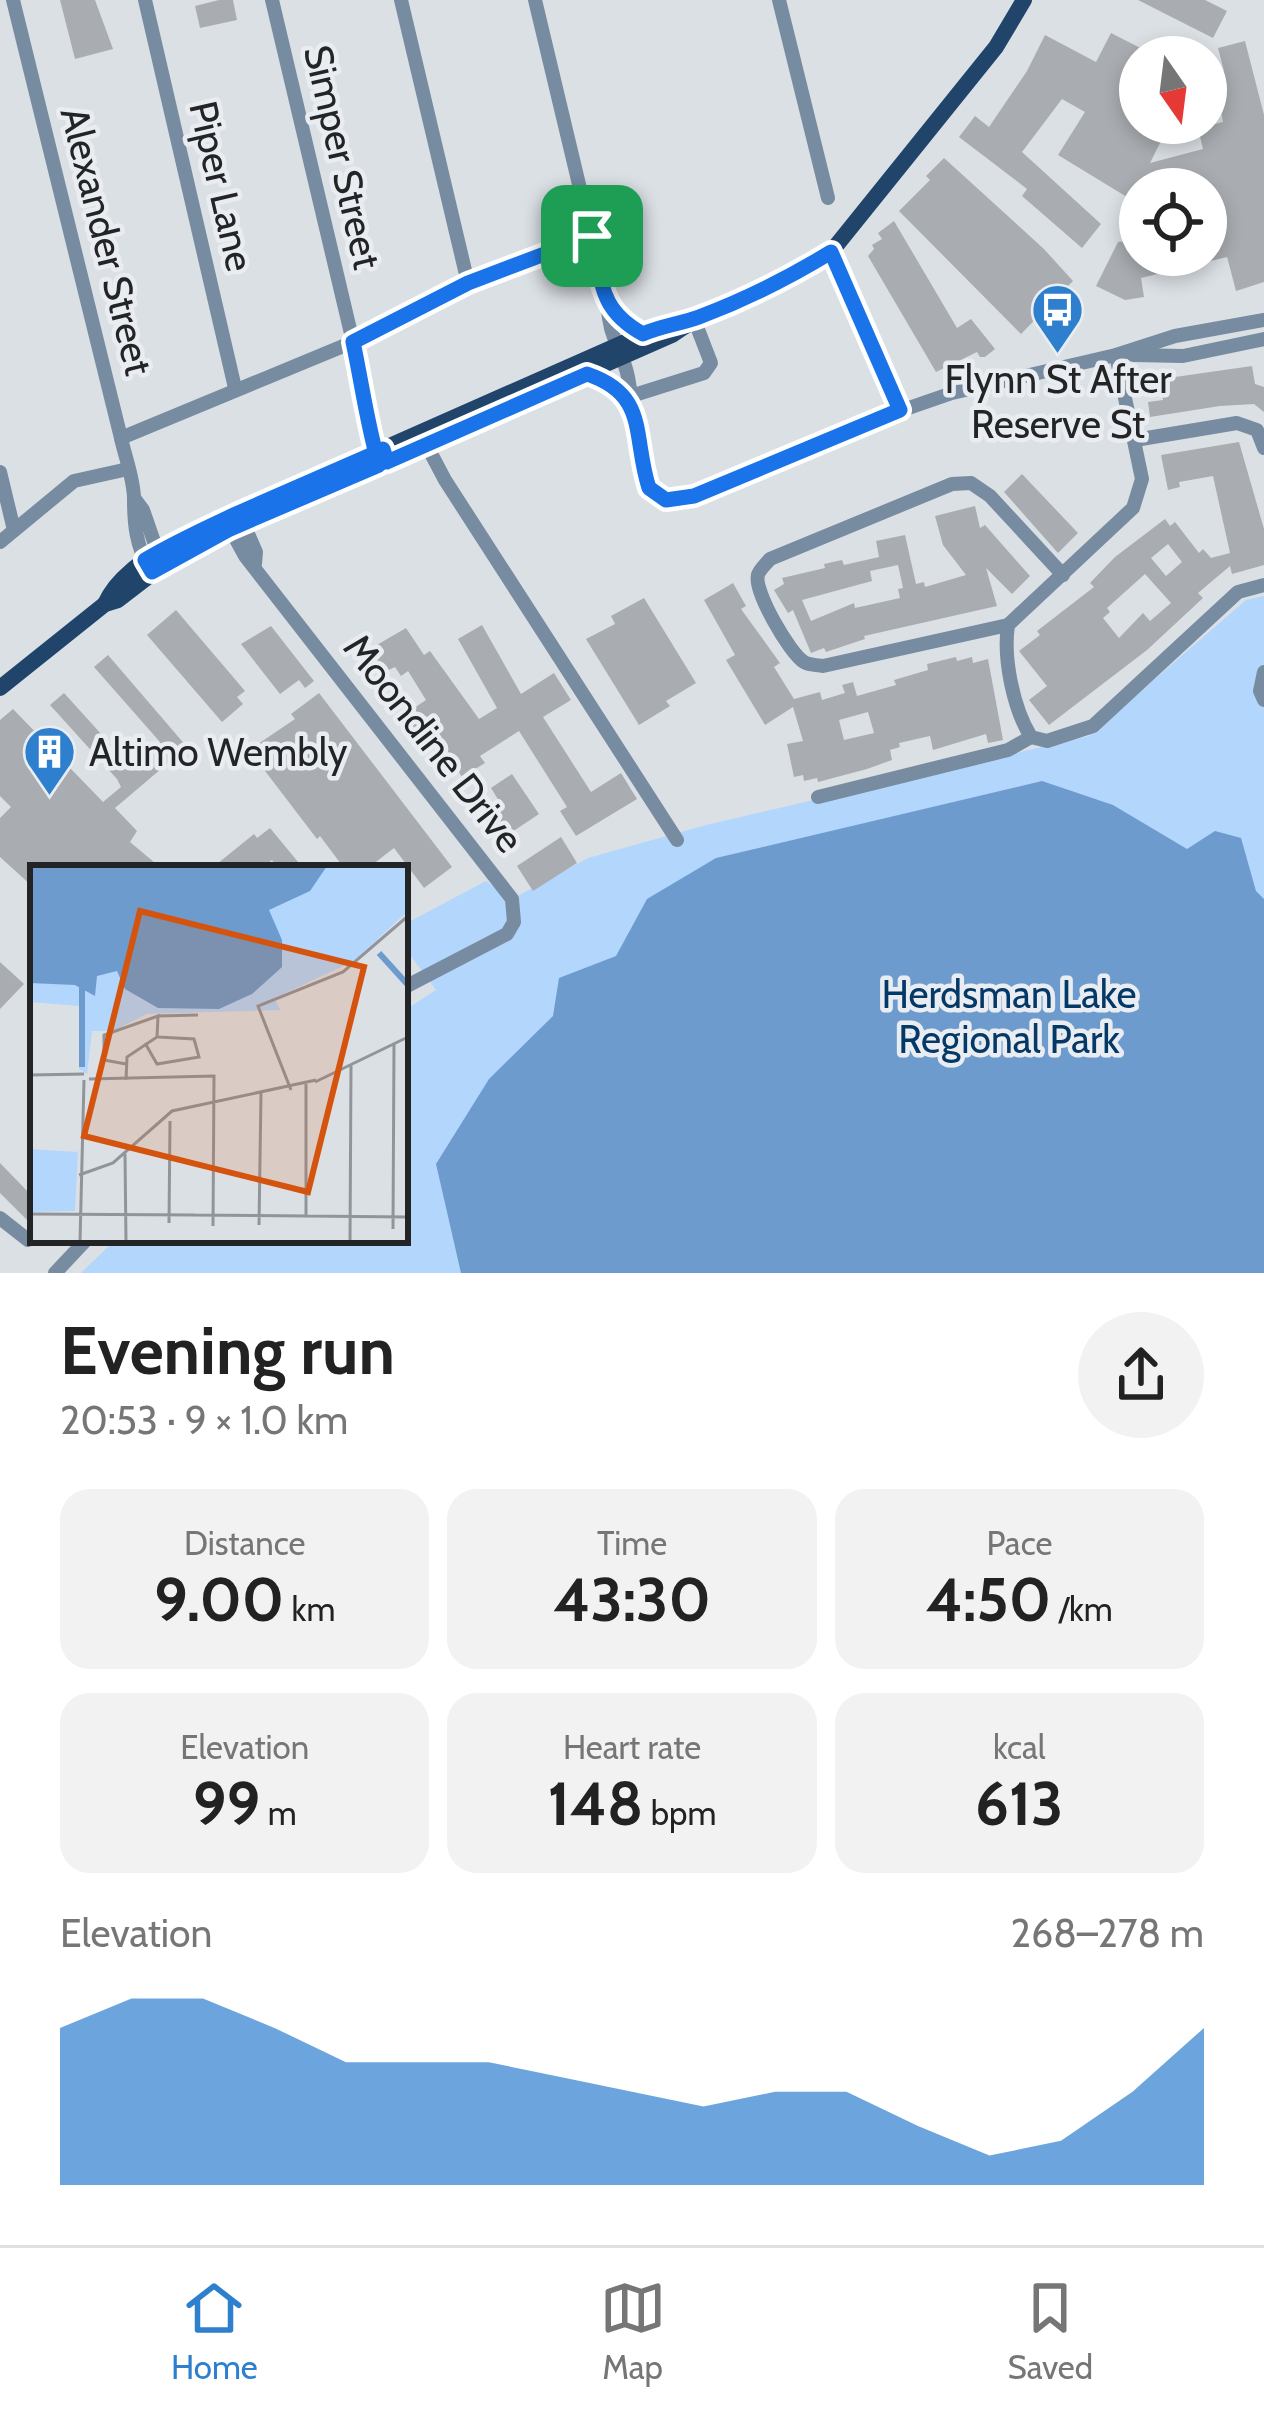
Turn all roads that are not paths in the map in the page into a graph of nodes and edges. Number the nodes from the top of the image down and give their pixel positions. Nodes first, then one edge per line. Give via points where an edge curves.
1 (13, 0) edge
2 (145, 0) edge
3 (272, 0) edge
4 (401, 0) edge
5 (535, 0) edge
6 (779, 0) edge
7 (1024, 0) edge
8 (828, 198) dead end
9 (592, 236) junction
10 (831, 252) junction
11 (468, 283) junction
12 (608, 306) junction
13 (694, 319) junction
14 (1264, 320) edge
15 (643, 334) junction
16 (1264, 339) edge
17 (353, 342) junction
18 (619, 352) junction
19 (1116, 355) junction
20 (587, 374) junction
21 (235, 388) junction
22 (628, 397) junction
23 (900, 410) junction
24 (121, 438) junction
25 (1135, 440) junction
26 (426, 444) junction
27 (1264, 448) edge
28 (381, 457) junction
29 (128, 469) junction
30 (0, 472) edge
31 (234, 521) junction
32 (14, 530) junction
33 (0, 542) edge
34 (154, 562) junction
35 (1063, 574) junction
36 (1264, 585) edge
37 (1008, 625) junction
38 (1264, 672) edge
39 (0, 688) edge
40 (1264, 700) edge
41 (1031, 736) junction
42 (818, 797) dead end
43 (676, 839) dead end
44 (408, 985) edge
45 (0, 1218) edge
46 (28, 1240) dead end
47 (83, 1243) edge
48 (55, 1273) edge

1 - 24 street, Alexander Street
2 - 21 street, Piper Lane
3 - 17 street, Simper Street
4 - 11 street
5 - 9 street
6 - 8 street
7 - 10 main road via 996,47
9 - 11 street
9 - 12 street
10 - 13 main road
10 - 23 street
11 - 17 street
12 - 15 street
12 - 18 street
13 - 15 main road
13 - 18 main road
13 - 22 street via 711,363 704,373
14 - 19 street
15 - 18 main road
16 - 19 street via 1184,356
17 - 21 street
17 - 28 street, Simper Street via 364,413
18 - 20 main road
18 - 22 street
18 - 28 main road
19 - 23 street
19 - 25 street
20 - 22 street
20 - 26 main road
21 - 24 street
22 - 23 street via 649,488 666,500 694,496
24 - 29 street, Alexander Street
25 - 27 street via 1237,423 1257,430
25 - 35 street via 1142,478 1133,508
26 - 28 main road
26 - 43 street
28 - 31 main road
29 - 32 street via 74,481
29 - 34 street, Alexander Street via 131,514
30 - 32 street
31 - 34 main road
31 - 44 street, Moondine Drive via 256,552 255,564 512,899 507,934
32 - 33 street
34 - 39 main road
35 - 37 street
35 - 37 street via 971,483 770,559 758,572 766,606 806,664
36 - 41 street via 1238,592 1093,726 1047,742
37 - 41 street via 1005,646
38 - 40 street
41 - 42 street via 1008,750
45 - 46 street
47 - 48 street

